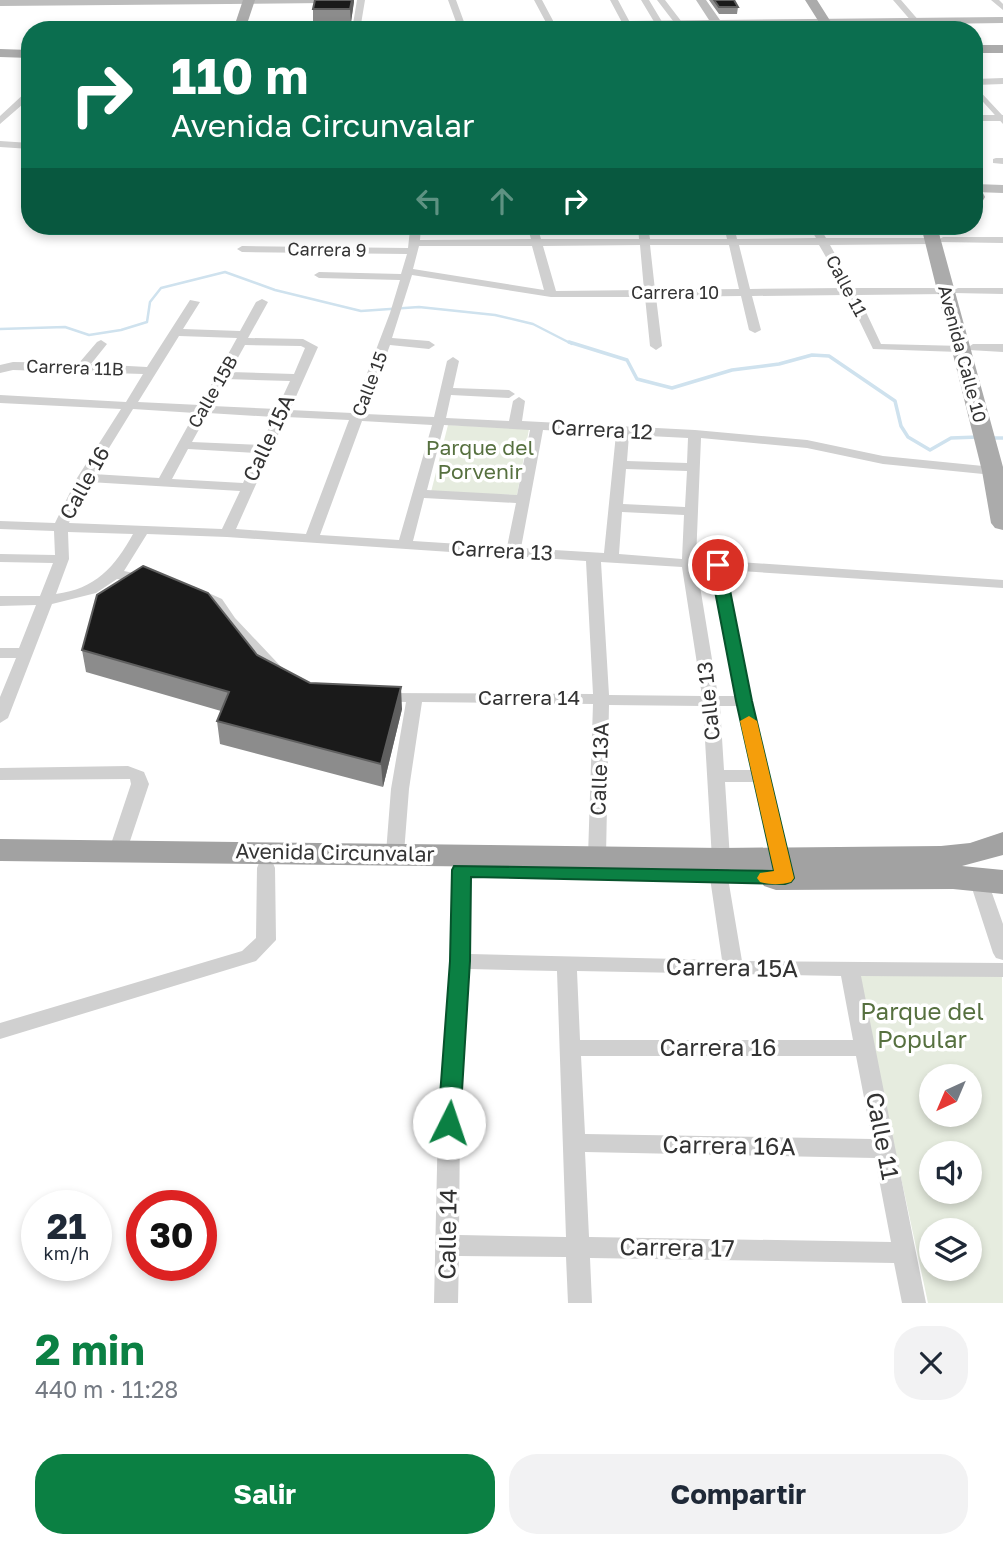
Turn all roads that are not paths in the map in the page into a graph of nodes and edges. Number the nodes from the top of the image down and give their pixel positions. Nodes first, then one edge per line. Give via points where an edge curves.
1 (249, 0) edge
2 (258, 0) edge
3 (325, 0) edge
4 (361, 0) edge
5 (452, 0) edge
6 (538, 0) edge
7 (614, 0) edge
8 (645, 0) edge
9 (661, 0) edge
10 (701, 0) edge
11 (811, 0) edge
12 (897, 0) edge
13 (995, 0) edge
14 (0, 3) edge
15 (1003, 8) edge
16 (1003, 20) edge
17 (242, 21) edge
18 (251, 21) edge
19 (358, 21) edge
20 (460, 21) edge
21 (549, 21) edge
22 (625, 21) edge
23 (657, 21) edge
24 (677, 21) edge
25 (716, 21) edge
26 (824, 21) edge
27 (916, 21) edge
28 (983, 21) edge
29 (983, 49) edge
30 (1003, 49) edge
31 (0, 53) edge
32 (21, 54) edge
33 (1003, 81) edge
34 (983, 82) edge
35 (983, 97) edge
36 (21, 101) edge
37 (14, 108) junction
38 (21, 108) edge
39 (983, 118) edge
40 (1002, 119) edge
41 (0, 121) edge
42 (0, 144) edge
43 (21, 145) edge
44 (21, 156) edge
45 (18, 159) dead end
46 (1003, 191) edge
47 (983, 194) edge
48 (274, 235) edge
49 (339, 235) edge
50 (415, 235) edge
51 (534, 235) edge
52 (644, 235) edge
53 (731, 235) edge
54 (819, 235) edge
55 (908, 235) edge
56 (938, 235) edge
57 (956, 235) edge
58 (1003, 240) edge
59 (822, 241) junction
60 (645, 242) junction
61 (733, 242) junction
62 (537, 243) junction
63 (414, 247) junction
64 (242, 249) dead end
65 (268, 249) junction
66 (334, 250) junction
67 (405, 274) junction
68 (319, 275) dead end
69 (1003, 290) edge
70 (952, 291) junction
71 (746, 292) junction
72 (851, 292) junction
73 (650, 293) junction
74 (551, 294) junction
75 (194, 302) dead end
76 (262, 302) dead end
77 (755, 331) dead end
78 (176, 332) junction
79 (244, 338) junction
80 (386, 341) junction
81 (101, 344) dead end
82 (429, 345) dead end
83 (656, 346) dead end
84 (966, 348) junction
85 (1003, 348) edge
86 (453, 361) dead end
87 (82, 367) junction
88 (0, 369) edge
89 (151, 371) junction
90 (222, 375) junction
91 (297, 378) junction
92 (446, 391) junction
93 (0, 399) edge
94 (131, 404) junction
95 (205, 408) junction
96 (281, 412) junction
97 (357, 417) junction
98 (439, 422) junction
99 (515, 425) junction
100 (537, 427) junction
101 (623, 432) junction
102 (695, 434) junction
103 (182, 445) junction
104 (265, 449) junction
105 (618, 465) junction
106 (693, 467) junction
107 (998, 469) edge
108 (84, 478) junction
109 (164, 482) junction
110 (246, 487) junction
111 (419, 494) junction
112 (524, 499) junction
113 (617, 508) junction
114 (690, 511) junction
115 (1003, 523) edge
116 (0, 525) edge
117 (61, 525) junction
118 (142, 531) junction
119 (228, 533) junction
120 (311, 540) junction
121 (404, 546) junction
122 (513, 552) junction
123 (593, 557) junction
124 (0, 558) edge
125 (611, 558) junction
126 (62, 559) junction
127 (690, 559) junction
128 (718, 565) junction
129 (114, 574) junction
130 (1003, 584) edge
131 (0, 601) edge
132 (47, 601) junction
133 (698, 617) junction
134 (727, 618) junction
135 (0, 653) edge
136 (25, 653) junction
137 (292, 681) edge
138 (415, 697) junction
139 (369, 698) edge
140 (601, 698) junction
141 (711, 701) junction
142 (744, 701) junction
143 (1, 714) edge
144 (0, 774) edge
145 (716, 776) junction
146 (762, 776) junction
147 (1003, 843) edge
148 (0, 850) edge
149 (118, 850) junction
150 (395, 853) junction
151 (597, 856) junction
152 (0, 866) edge
153 (266, 868) junction
154 (720, 868) junction
155 (783, 868) junction
156 (461, 870) junction
157 (991, 881) edge
158 (1002, 949) edge
159 (460, 961) junction
160 (567, 965) junction
161 (733, 968) junction
162 (850, 969) junction
163 (1003, 970) edge
164 (0, 1031) edge
165 (570, 1048) junction
166 (865, 1048) junction
167 (574, 1143) junction
168 (884, 1149) junction
169 (449, 1245) junction
170 (578, 1246) junction
171 (904, 1253) junction
172 (446, 1303) edge
173 (580, 1303) edge
174 (914, 1303) edge

1 - 2 main road
1 - 14 main road
1 - 17 main road
2 - 3 main road
2 - 18 main road
4 - 19 street
5 - 20 street
6 - 21 street
7 - 22 street
8 - 23 street
9 - 24 street
10 - 25 main road
11 - 26 main road
12 - 27 street
13 - 15 street
16 - 28 main road
29 - 30 main road
31 - 32 main road
33 - 34 street
35 - 40 street
36 - 37 street
37 - 38 street
37 - 41 street
39 - 40 street
42 - 43 street
44 - 45 street
46 - 47 main road
48 - 65 street
49 - 66 street
50 - 63 street, Calle 15
51 - 62 street
52 - 60 street
53 - 61 street
54 - 59 street, Calle 11
55 - 59 street, Carrera 9
56 - 70 main road, Avenida Calle 10
57 - 58 street, Carrera 9
59 - 61 street, Carrera 9
59 - 72 street, Calle 11
60 - 61 street, Carrera 9
60 - 62 street, Carrera 9
60 - 73 street
61 - 71 street
62 - 63 street, Carrera 9
62 - 74 street
63 - 66 street, Carrera 9
63 - 67 street, Calle 15
64 - 65 street, Carrera 9
65 - 66 street, Carrera 9
67 - 68 street, Carrera 10
67 - 74 street, Carrera 10
67 - 80 street, Calle 15
69 - 70 street, Carrera 10
70 - 72 street, Carrera 10
70 - 84 main road, Avenida Calle 10
71 - 72 street, Carrera 10
71 - 73 street, Carrera 10
71 - 77 street
72 - 84 street, Calle 11 via 877,347
73 - 74 street, Carrera 10
73 - 83 street
75 - 78 street, Calle 16
76 - 79 street, Calle 15B
78 - 79 street
78 - 89 street, Calle 16
79 - 90 street, Calle 15B
79 - 91 street, Calle 15A via 312,346
80 - 82 street
80 - 97 street, Calle 15
81 - 87 street
84 - 85 street
84 - 107 main road, Avenida Calle 10
86 - 92 street
87 - 88 street, Carrera 11B
87 - 89 street, Carrera 11B
89 - 94 street, Calle 16
90 - 91 street
90 - 95 street, Calle 15B
91 - 96 street, Calle 15A
92 - 98 street
92 - 99 street via 514,398
93 - 94 street, Carrera 12
94 - 95 street, Carrera 12
94 - 108 street, Calle 16
95 - 96 street, Carrera 12
95 - 103 street, Calle 15B
96 - 97 street, Carrera 12
96 - 104 street, Calle 15A
97 - 98 street, Carrera 12
97 - 120 street, Calle 15
98 - 99 street, Carrera 12
98 - 111 street
99 - 100 street, Carrera 12
100 - 101 street, Carrera 12
100 - 112 street
101 - 102 street, Carrera 12
101 - 105 street
102 - 106 street, Calle 13
102 - 107 street, Carrera 12 via 807,444 883,460
103 - 104 street
103 - 109 street, Calle 15B
104 - 110 street, Calle 15A
105 - 106 street
105 - 113 street
106 - 114 street, Calle 13
107 - 115 main road, Avenida Calle 10
108 - 109 street
108 - 117 street, Calle 16
109 - 110 street
110 - 119 street, Calle 15A
111 - 112 street
111 - 121 street
112 - 122 street
113 - 114 street
113 - 125 street
114 - 127 street, Calle 13
116 - 117 street, Carrera 13
117 - 118 street, Carrera 13
117 - 126 street, Calle 16
118 - 119 street, Carrera 13
118 - 129 street
119 - 120 street, Carrera 13
120 - 121 street, Carrera 13
121 - 122 street, Carrera 13
122 - 123 street, Carrera 13
123 - 125 street, Carrera 13
123 - 140 street, Calle 13A
124 - 126 street
125 - 127 street, Carrera 13
126 - 132 street, Calle 16
127 - 128 street, Carrera 13
127 - 133 street, Calle 13
128 - 130 street, Carrera 13
128 - 134 street, Calle 13
129 - 132 street via 93,588
129 - 137 street via 204,593 217,602 280,676
131 - 132 street
132 - 136 street, Calle 16
133 - 134 street
133 - 141 street, Calle 13
134 - 142 street, Calle 13
135 - 136 street
136 - 143 street, Calle 16
138 - 139 street, Carrera 14
138 - 140 street, Carrera 14
138 - 150 street
140 - 141 street, Carrera 14
140 - 151 street, Calle 13A
141 - 142 street, Carrera 14
141 - 145 street, Calle 13
142 - 146 street, Calle 13
144 - 149 street via 128,772 138,776 140,784
145 - 146 street
145 - 154 street, Calle 13
146 - 155 street, Calle 13
147 - 155 highway, Avenida Circunvalar via 973,854
148 - 149 highway, Avenida Circunvalar
149 - 150 highway, Avenida Circunvalar
150 - 151 highway, Avenida Circunvalar
151 - 154 highway, Avenida Circunvalar
152 - 153 highway, Avenida Circunvalar
153 - 156 highway, Avenida Circunvalar
153 - 164 street via 266,940 249,956
154 - 155 highway, Avenida Circunvalar
154 - 156 highway, Avenida Circunvalar
154 - 161 street, Calle 13
155 - 157 highway, Avenida Circunvalar
156 - 159 street, Calle 14
157 - 158 street
159 - 160 street, Carrera 15A
159 - 169 street, Calle 14 via 449,1123
160 - 161 street, Carrera 15A
160 - 165 street
161 - 162 street, Carrera 15A
162 - 163 street, Carrera 15A
162 - 166 street, Calle 11
165 - 166 street, Carrera 16
165 - 167 street
166 - 168 street, Calle 11
167 - 168 street, Carrera 16A
167 - 170 street
168 - 171 street, Calle 11
169 - 170 street, Carrera 17
169 - 172 street, Calle 14
170 - 171 street, Carrera 17
170 - 173 street
171 - 174 street, Calle 11

